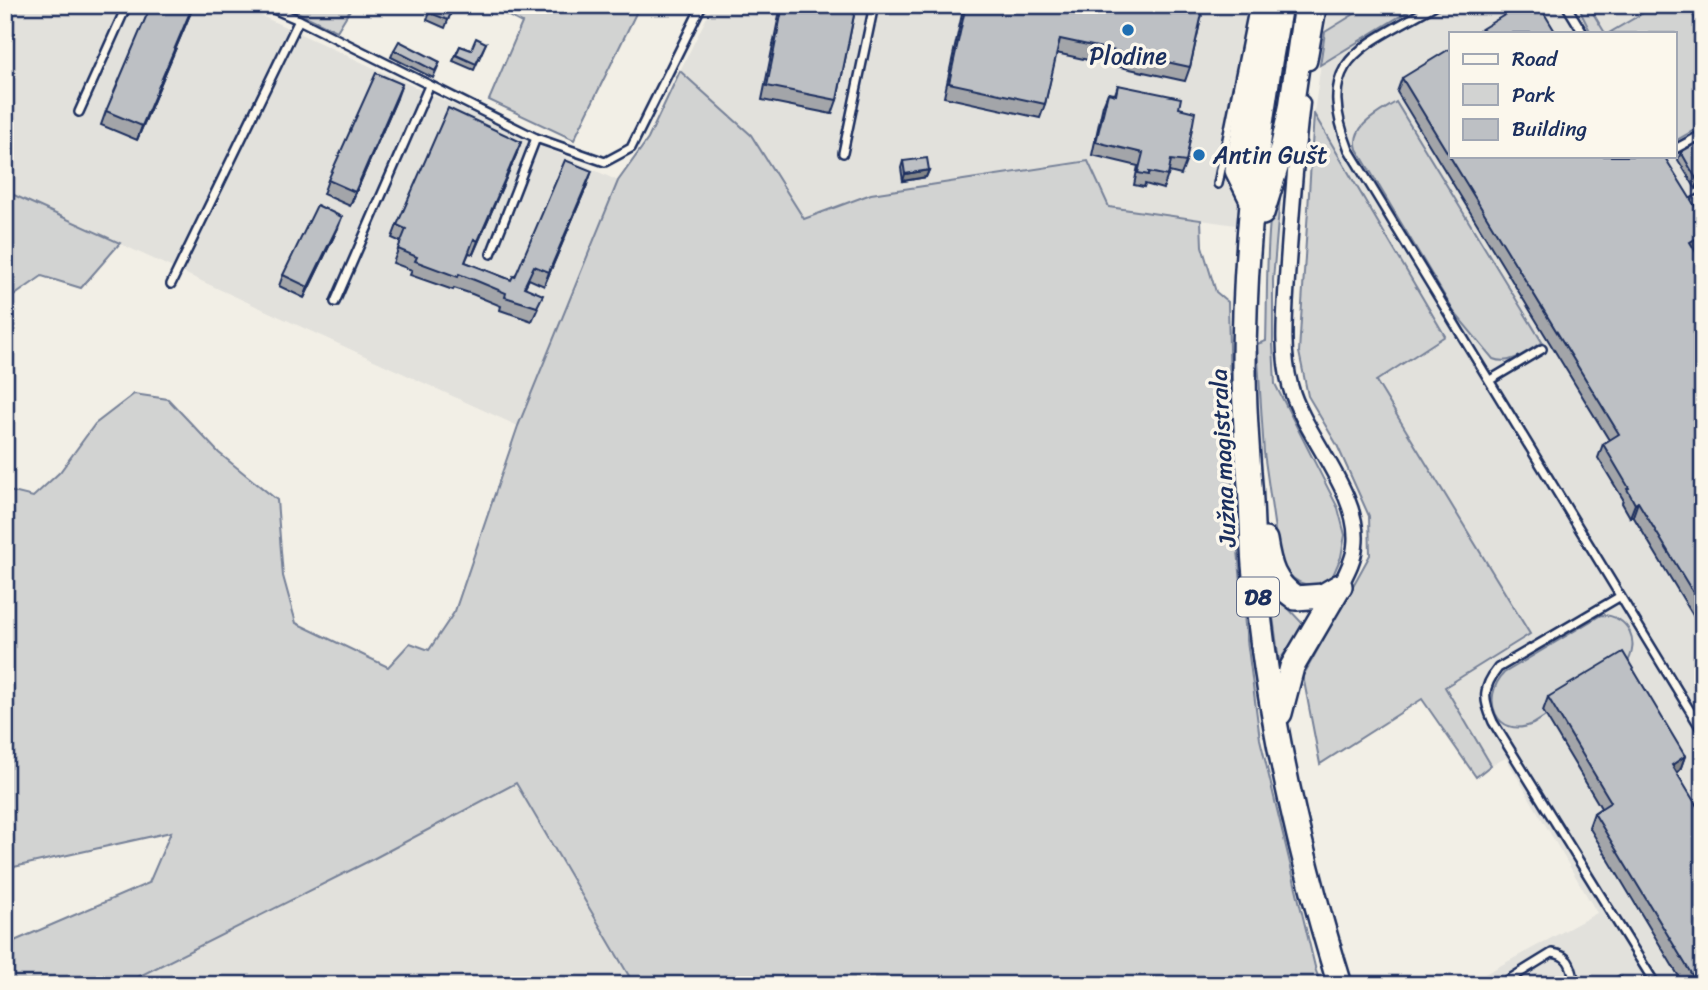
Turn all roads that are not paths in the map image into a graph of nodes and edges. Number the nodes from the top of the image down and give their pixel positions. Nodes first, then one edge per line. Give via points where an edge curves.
1 (127, 5) edge
2 (264, 5) edge
3 (702, 5) edge
4 (874, 5) edge
5 (1254, 5) edge
6 (1265, 5) edge
7 (1280, 5) edge
8 (1306, 5) edge
9 (1319, 5) edge
10 (1434, 5) edge
11 (1566, 5) edge
12 (299, 20) junction
13 (1582, 32) edge
14 (429, 86) junction
15 (79, 112) dead end
16 (1702, 135) edge
17 (536, 138) junction
18 (1676, 148) edge
19 (843, 153) dead end
20 (1218, 184) dead end
21 (1683, 195) edge
22 (1703, 197) edge
23 (1252, 200) junction
24 (1689, 205) junction
25 (1696, 216) edge
26 (491, 254) dead end
27 (1247, 278) junction
28 (171, 284) dead end
29 (335, 302) dead end
30 (1542, 349) dead end
31 (1490, 380) junction
32 (1250, 487) junction
33 (1340, 586) junction
34 (1619, 597) junction
35 (1277, 729) junction
36 (1703, 732) edge
37 (1340, 985) edge
38 (1500, 985) edge
39 (1566, 985) edge
40 (1656, 985) edge

1 - 15 lane
2 - 12 lane
3 - 17 lane via 631,148 605,162
4 - 19 lane
5 - 20 lane
6 - 23 main road via 1237,170
7 - 23 main road, Južna magistrala / D8
8 - 27 main road via 1288,120
9 - 33 street via 1294,169 1285,350 1296,402 1352,516 1355,550
10 - 31 lane via 1351,58 1340,72 1336,104 1349,150
11 - 13 lane
12 - 14 lane
12 - 28 lane
14 - 17 lane
14 - 29 lane
16 - 18 lane
17 - 26 lane
21 - 24 lane
22 - 24 lane
23 - 27 main road, Južna magistrala / D8
24 - 25 lane
27 - 32 main road, Južna magistrala / D8 via 1244,368
30 - 31 lane
31 - 34 lane
32 - 33 main road via 1261,516 1269,567 1278,583 1296,598 1307,599
32 - 35 main road, Južna magistrala / D8 via 1254,565
33 - 35 main road via 1292,667
34 - 36 lane
34 - 40 lane via 1498,668 1485,698 1493,722
35 - 37 main road, Južna magistrala / D8 via 1299,838
38 - 39 lane via 1552,953 1570,961 1574,979

